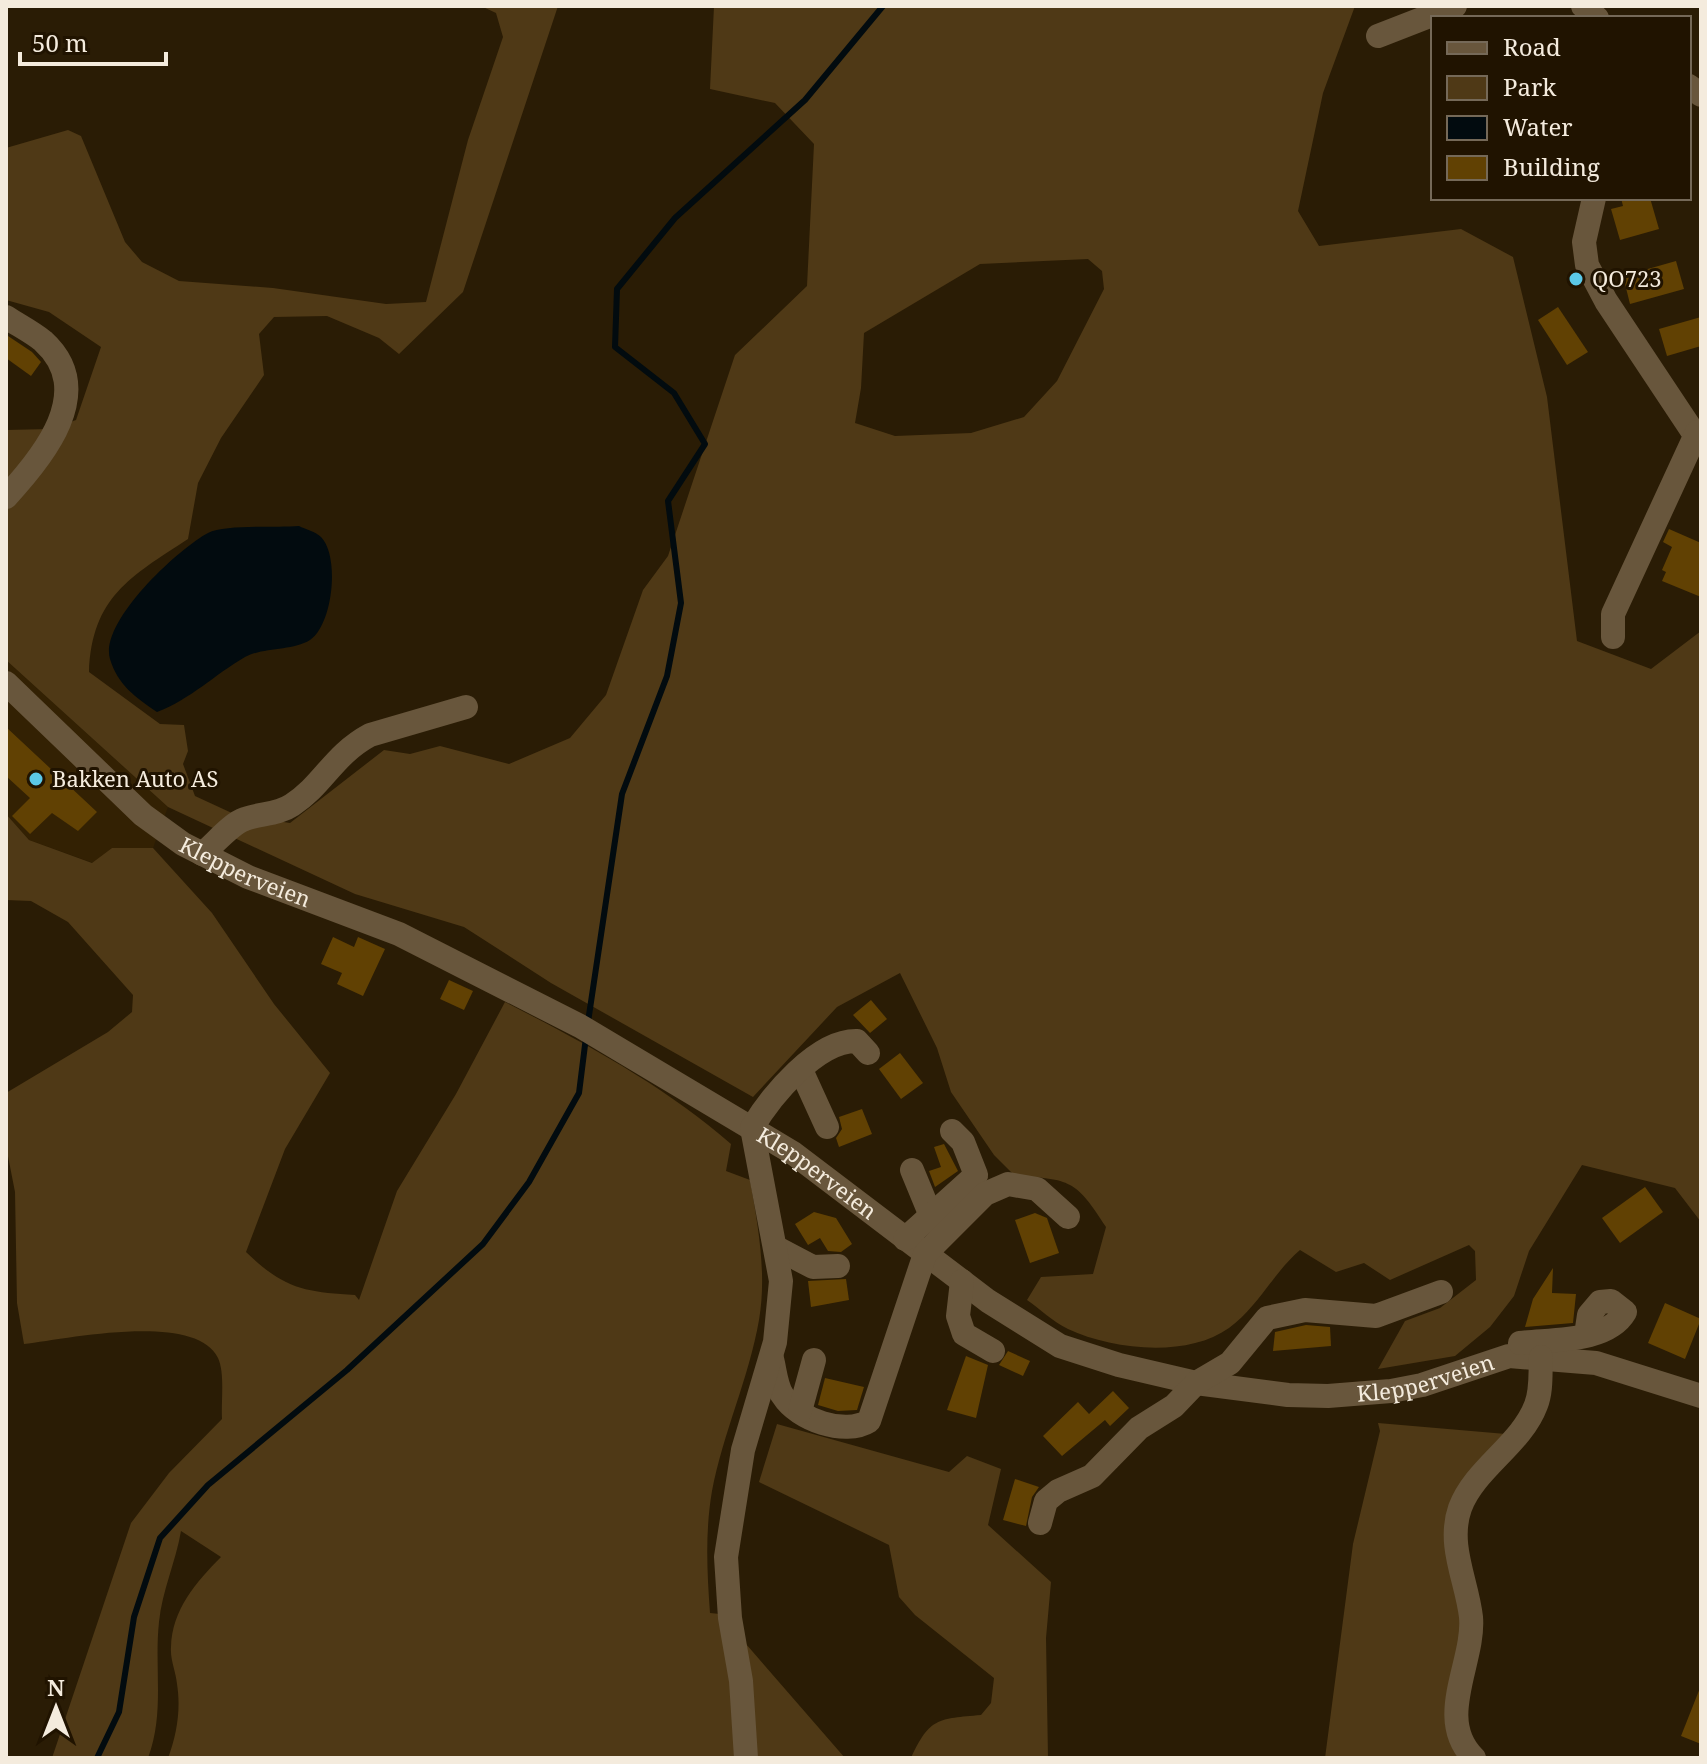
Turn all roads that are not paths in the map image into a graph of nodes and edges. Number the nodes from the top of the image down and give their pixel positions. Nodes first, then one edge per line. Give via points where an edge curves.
1 (1455, 6) edge
2 (1378, 36) dead end
3 (1594, 200) edge
4 (6, 317) edge
5 (1699, 433) edge
6 (6, 497) edge
7 (1613, 637) dead end
8 (6, 683) edge
9 (466, 707) dead end
10 (202, 854) junction
11 (868, 1053) dead end
12 (801, 1070) junction
13 (827, 1127) dead end
14 (752, 1128) junction
15 (952, 1131) dead end
16 (912, 1170) dead end
17 (931, 1216) junction
18 (1068, 1217) dead end
19 (905, 1239) junction
20 (775, 1247) junction
21 (925, 1254) junction
22 (838, 1266) dead end
23 (962, 1281) junction
24 (1441, 1292) dead end
25 (1586, 1335) dead end
26 (993, 1351) dead end
27 (772, 1357) junction
28 (1541, 1357) junction
29 (814, 1360) dead end
30 (1492, 1360) junction
31 (1196, 1383) junction
32 (1701, 1396) edge
33 (800, 1411) junction
34 (1040, 1523) dead end
35 (746, 1758) edge
36 (1474, 1758) edge

1 - 2 street
3 - 5 street via 1584,242 1587,263 1606,301 1691,429
4 - 6 street via 43,341 61,363 65,409 58,430
5 - 7 street via 1617,603
8 - 10 street, Klepperveien via 143,815
9 - 10 street via 356,743 294,804 241,821
10 - 14 street, Klepperveien via 248,877 399,934 490,978
11 - 12 street via 857,1041 841,1041
12 - 13 street
12 - 14 street via 765,1106
14 - 19 street, Klepperveien via 828,1178
14 - 20 street
15 - 17 street via 963,1142 976,1175
16 - 17 street
17 - 19 street
18 - 21 street via 1037,1189 1008,1184 985,1194
19 - 21 street, Klepperveien
20 - 22 street via 813,1267
20 - 27 street via 781,1281
21 - 23 street, Klepperveien
21 - 33 street via 869,1421 861,1426 836,1425
23 - 26 street via 958,1316 964,1334
23 - 31 street, Klepperveien via 1060,1346
24 - 31 street via 1376,1316 1279,1313 1267,1318 1230,1363
25 - 30 street via 1507,1345
27 - 33 street via 781,1395
27 - 35 street via 743,1450 726,1557
28 - 30 street, Klepperveien
28 - 32 street, Klepperveien via 1596,1363
28 - 36 street via 1539,1398 1529,1419 1467,1495 1457,1517 1456,1545 1471,1619 1456,1714 1462,1740
29 - 33 street
30 - 31 street, Klepperveien via 1422,1385 1359,1394 1288,1395
31 - 34 street via 1174,1406 1139,1428 1092,1476 1046,1501

